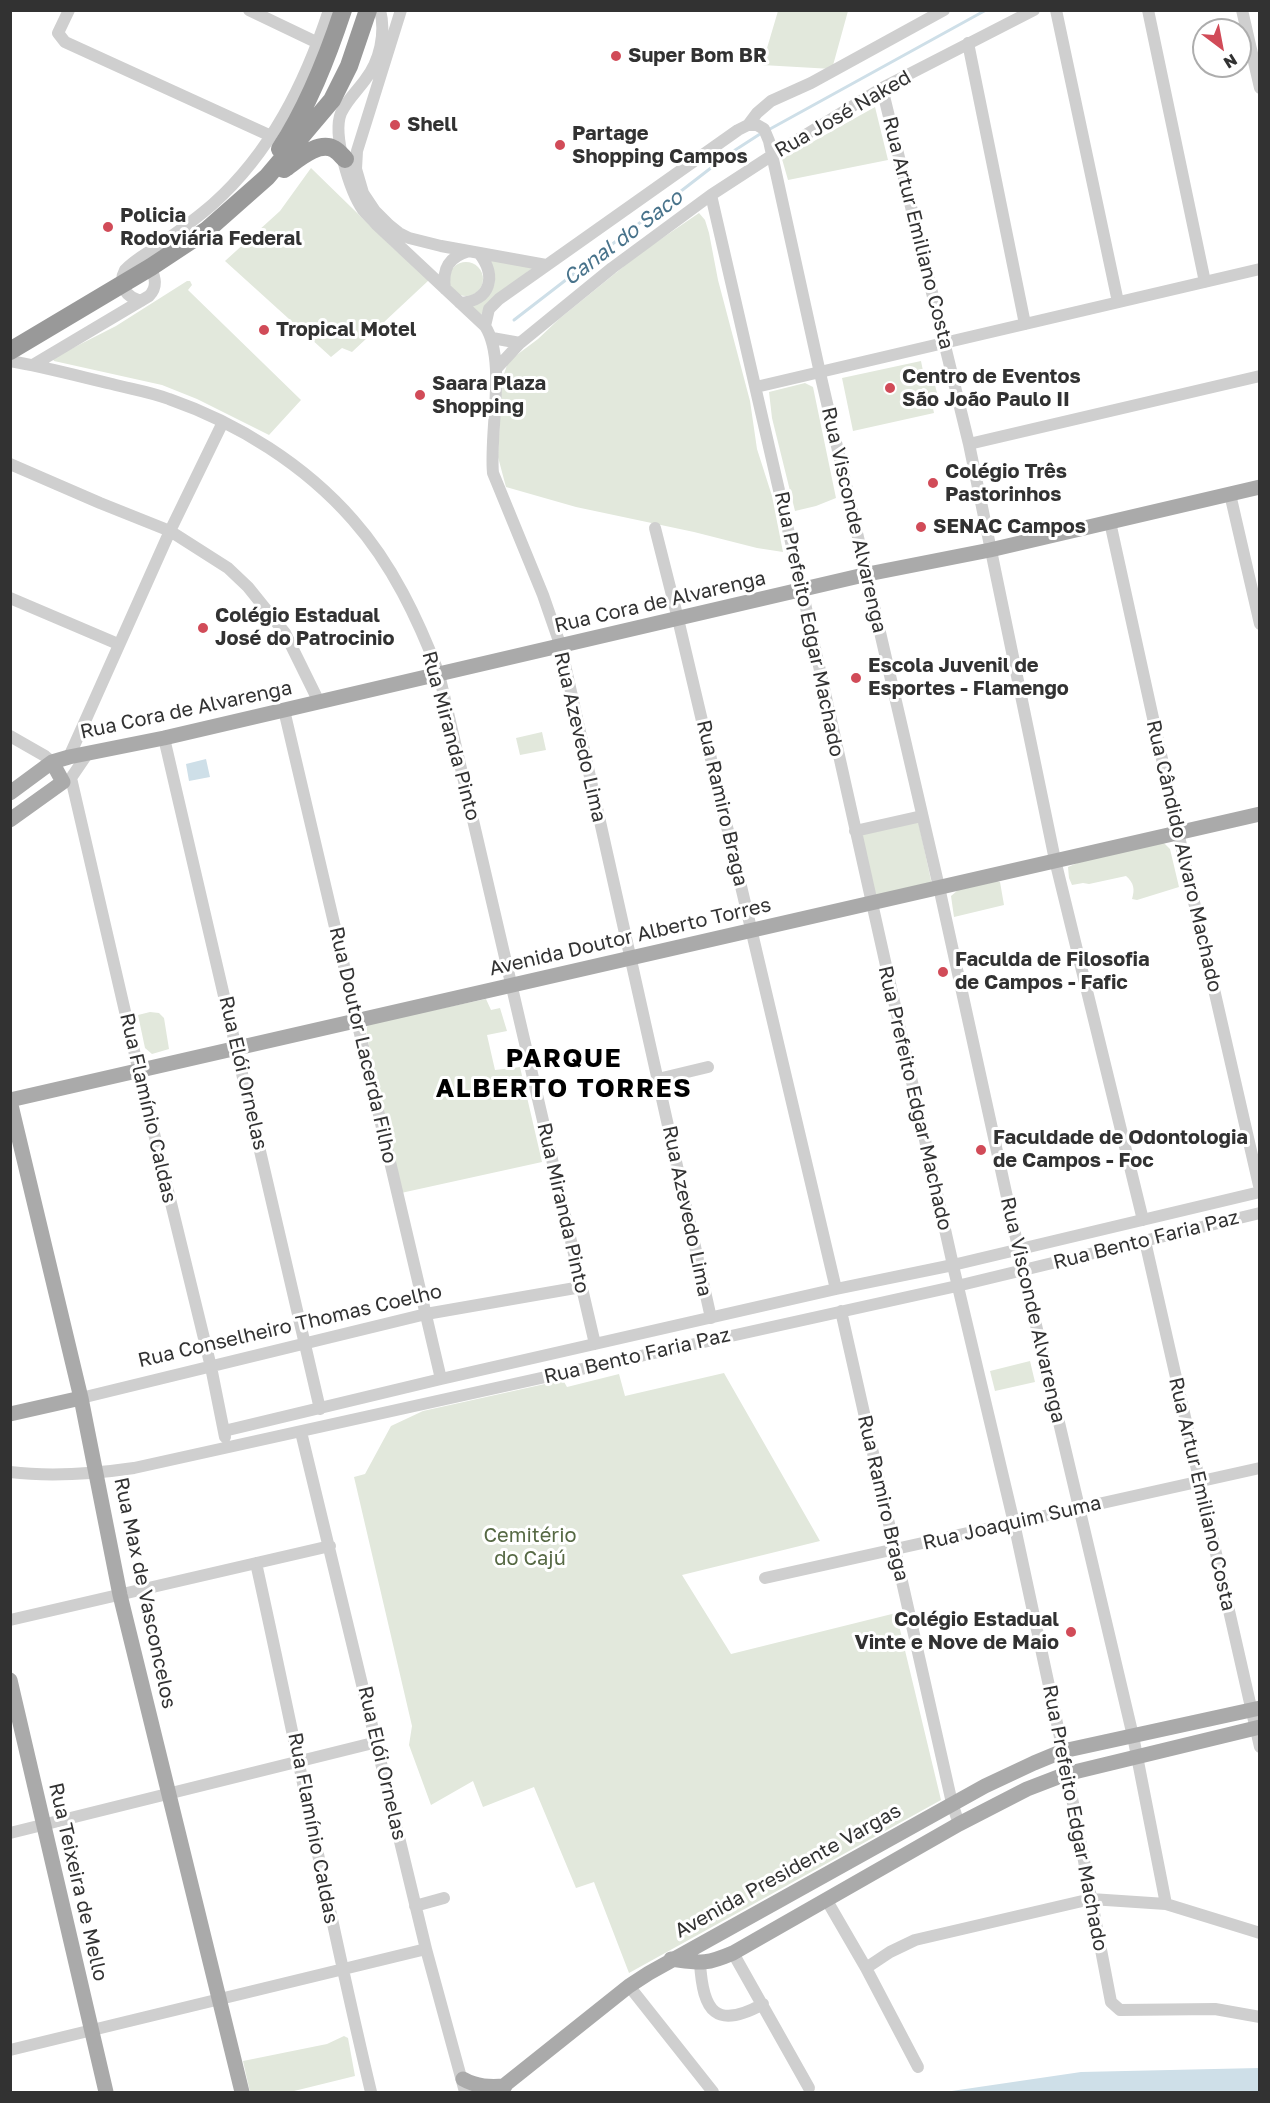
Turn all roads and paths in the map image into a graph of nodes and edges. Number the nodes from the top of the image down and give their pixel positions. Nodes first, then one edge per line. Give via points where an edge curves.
1 (69, 10) edge
2 (249, 10) edge
3 (329, 10) edge
4 (343, 10) edge
5 (368, 10) edge
6 (380, 10) edge
7 (401, 10) edge
8 (944, 10) edge
9 (1034, 10) edge
10 (1056, 10) edge
11 (1148, 10) edge
12 (1242, 10) edge
13 (318, 43) junction
14 (968, 43) junction
15 (882, 88) junction
16 (1260, 88) edge
17 (766, 106) junction
18 (365, 123) junction
19 (748, 125) junction
20 (765, 129) junction
21 (338, 131) junction
22 (271, 136) junction
23 (771, 156) junction
24 (345, 159) junction
25 (248, 194) junction
26 (711, 195) junction
27 (474, 252) junction
28 (546, 265) junction
29 (151, 267) junction
30 (1260, 270) edge
31 (1205, 282) junction
32 (122, 285) junction
33 (445, 290) junction
34 (141, 301) junction
35 (1118, 302) junction
36 (460, 303) junction
37 (1025, 324) junction
38 (485, 326) junction
39 (492, 338) junction
40 (944, 342) junction
41 (520, 343) junction
42 (10, 351) edge
43 (10, 360) edge
44 (33, 365) junction
45 (496, 369) junction
46 (820, 373) junction
47 (1260, 376) edge
48 (756, 387) junction
49 (223, 422) junction
50 (969, 444) junction
51 (10, 464) edge
52 (1260, 487) edge
53 (1230, 494) junction
54 (1110, 522) junction
55 (655, 528) dead end
56 (170, 531) junction
57 (990, 550) junction
58 (868, 574) junction
59 (802, 590) junction
60 (10, 598) edge
61 (678, 619) junction
62 (1260, 624) edge
63 (118, 644) junction
64 (561, 647) junction
65 (439, 674) junction
66 (319, 702) junction
67 (284, 710) junction
68 (10, 736) edge
69 (164, 738) junction
70 (88, 753) junction
71 (69, 757) junction
72 (52, 762) junction
73 (67, 780) junction
74 (10, 793) edge
75 (1260, 814) edge
76 (922, 816) junction
77 (10, 820) edge
78 (855, 831) junction
79 (1178, 832) junction
80 (1055, 860) junction
81 (939, 887) junction
82 (871, 903) junction
83 (752, 929) junction
84 (631, 959) junction
85 (512, 986) junction
86 (358, 1021) junction
87 (238, 1049) junction
88 (708, 1067) dead end
89 (139, 1072) junction
90 (658, 1078) junction
91 (10, 1101) edge
92 (1260, 1191) edge
93 (1260, 1213) edge
94 (1143, 1220) junction
95 (1145, 1240) junction
96 (1019, 1249) junction
97 (953, 1265) junction
98 (1023, 1270) junction
99 (957, 1286) junction
100 (581, 1287) junction
101 (836, 1289) junction
102 (841, 1311) junction
103 (426, 1314) junction
104 (711, 1318) junction
105 (306, 1342) junction
106 (595, 1344) junction
107 (211, 1367) junction
108 (441, 1379) junction
109 (81, 1398) junction
110 (321, 1408) junction
111 (10, 1414) edge
112 (224, 1431) junction
113 (301, 1432) junction
114 (228, 1448) junction
115 (1260, 1468) edge
116 (10, 1472) edge
117 (97, 1473) junction
118 (1199, 1482) junction
119 (1078, 1508) junction
120 (1014, 1523) junction
121 (330, 1546) junction
122 (895, 1550) junction
123 (256, 1563) junction
124 (765, 1578) dead end
125 (120, 1595) junction
126 (10, 1620) edge
127 (10, 1680) edge
128 (1255, 1709) edge
129 (1257, 1728) edge
130 (1132, 1736) junction
131 (377, 1742) junction
132 (1260, 1747) edge
133 (1063, 1751) junction
134 (1137, 1756) junction
135 (300, 1762) junction
136 (1066, 1774) junction
137 (170, 1792) junction
138 (952, 1803) junction
139 (959, 1824) junction
140 (42, 1825) junction
141 (10, 1833) edge
142 (444, 1898) dead end
143 (826, 1899) junction
144 (1091, 1899) junction
145 (777, 1903) junction
146 (1166, 1904) junction
147 (416, 1906) junction
148 (729, 1929) junction
149 (1260, 1933) edge
150 (760, 1938) junction
151 (426, 1949) junction
152 (733, 1953) junction
153 (671, 1959) junction
154 (705, 1963) junction
155 (866, 1968) junction
156 (342, 1971) junction
157 (629, 1986) junction
158 (220, 2000) junction
159 (763, 2004) junction
160 (1260, 2017) edge
161 (91, 2031) junction
162 (10, 2050) edge
163 (918, 2067) dead end
164 (464, 2086) edge
165 (809, 2088) dead end
166 (501, 2089) edge
167 (106, 2092) edge
168 (242, 2092) edge
169 (371, 2092) edge
170 (713, 2092) edge

1 - 22 street via 59,31 65,42
2 - 13 street
3 - 13 street
4 - 25 highway via 302,112
5 - 25 highway via 349,66 332,100
6 - 21 street via 381,43 374,67 346,104
7 - 18 street
8 - 17 street
9 - 14 street, Rua José Naked
10 - 35 street
11 - 31 street
12 - 16 street
13 - 22 street via 298,90
14 - 15 street, Rua José Naked
14 - 37 street
15 - 23 street, Rua José Naked
15 - 40 street, Rua Artur Emiliano Costa
17 - 19 street
17 - 20 street, Rua Visconde Alvarenga
18 - 21 street via 354,137 347,139
18 - 27 street via 356,169 363,193 375,211 409,238
19 - 20 street
19 - 28 street
20 - 23 street, Rua Visconde Alvarenga
21 - 24 street, Rua Azevedo Lima
22 - 32 street via 239,178 212,204 130,264 122,276
23 - 26 street, Rua José Naked
23 - 46 street, Rua Visconde Alvarenga
24 - 25 highway via 325,146 304,155
24 - 33 street, Rua Azevedo Lima via 364,210
25 - 29 highway via 207,230
26 - 41 street, Rua José Naked
26 - 48 street, Rua Prefeito Edgar Machado
27 - 28 street
27 - 33 street via 456,256 444,272
27 - 36 street via 488,267 488,285 475,300
28 - 38 street via 499,299 489,309
29 - 32 highway
29 - 34 street via 155,288
30 - 31 street
31 - 35 street
32 - 34 street via 129,296
32 - 42 highway
33 - 36 street, Rua Azevedo Lima
34 - 44 street
35 - 37 street
36 - 38 street, Rua Azevedo Lima
37 - 40 street
38 - 39 street, Rua Azevedo Lima
39 - 41 street
39 - 45 street, Rua Azevedo Lima
40 - 46 street
40 - 50 street, Rua Artur Emiliano Costa
41 - 45 street, Rua José Naked
43 - 44 street, Rua Miranda Pinto
44 - 49 street, Rua Miranda Pinto via 166,398
45 - 64 street, Rua Azevedo Lima via 494,473
46 - 48 street
46 - 58 street, Rua Visconde Alvarenga
47 - 50 street
48 - 59 street, Rua Prefeito Edgar Machado
49 - 56 street
49 - 65 street, Rua Miranda Pinto via 310,478 353,519 390,572 421,627
50 - 57 street, Rua Artur Emiliano Costa
51 - 56 street
52 - 53 main road, Rua Cora de Alvarenga
53 - 54 main road, Rua Cora de Alvarenga
53 - 62 street
54 - 57 main road, Rua Cora de Alvarenga
54 - 79 street, Rua Cândido Alvaro Machado
55 - 61 street, Rua Ramiro Braga
56 - 63 street
56 - 66 street via 228,568 266,606 285,633
57 - 58 main road, Rua Cora de Alvarenga
57 - 80 street, Rua Artur Emiliano Costa
58 - 59 main road, Rua Cora de Alvarenga
58 - 76 street, Rua Visconde Alvarenga
59 - 61 main road, Rua Cora de Alvarenga
59 - 78 street, Rua Prefeito Edgar Machado
60 - 63 street
61 - 64 main road, Rua Cora de Alvarenga
61 - 83 street, Rua Ramiro Braga
63 - 71 street
64 - 65 main road, Rua Cora de Alvarenga
64 - 84 street, Rua Azevedo Lima
65 - 66 main road, Rua Cora de Alvarenga
65 - 85 street, Rua Miranda Pinto
66 - 67 main road, Rua Cora de Alvarenga
67 - 69 main road, Rua Cora de Alvarenga
67 - 86 street, Rua Doutor Lacerda Filho
68 - 72 street
69 - 70 main road, Rua Cora de Alvarenga
69 - 87 street, Rua Elói Ornelas
70 - 71 main road, Rua Cora de Alvarenga
70 - 73 street
71 - 72 main road, Rua Cora de Alvarenga
72 - 73 main road
72 - 74 main road
73 - 77 main road
73 - 89 street, Rua Flamínio Caldas
75 - 79 main road, Avenida Doutor Alberto Torres
76 - 78 street
76 - 81 street, Rua Visconde Alvarenga
78 - 82 street, Rua Prefeito Edgar Machado
79 - 80 main road, Avenida Doutor Alberto Torres
79 - 92 street, Rua Cândido Alvaro Machado
80 - 81 main road, Avenida Doutor Alberto Torres
80 - 94 street, Rua Artur Emiliano Costa
81 - 82 main road, Avenida Doutor Alberto Torres
81 - 96 street, Rua Visconde Alvarenga
82 - 83 main road, Avenida Doutor Alberto Torres
82 - 97 street, Rua Prefeito Edgar Machado
83 - 84 main road, Avenida Doutor Alberto Torres
83 - 101 street, Rua Ramiro Braga
84 - 85 main road, Avenida Doutor Alberto Torres
84 - 90 street, Rua Azevedo Lima
85 - 86 main road, Avenida Doutor Alberto Torres
85 - 100 street, Rua Miranda Pinto
86 - 87 main road, Avenida Doutor Alberto Torres
86 - 103 street, Rua Doutor Lacerda Filho
87 - 89 main road, Avenida Doutor Alberto Torres
87 - 105 street, Rua Elói Ornelas
88 - 90 street
89 - 91 main road, Avenida Doutor Alberto Torres
89 - 107 street, Rua Flamínio Caldas
90 - 104 street, Rua Azevedo Lima
91 - 109 main road, Rua Max de Vasconcelos
92 - 94 street, Rua Bento Faria Paz
93 - 95 street, Rua Bento Faria Paz
94 - 96 street, Rua Bento Faria Paz
95 - 98 street, Rua Bento Faria Paz
95 - 118 street, Rua Artur Emiliano Costa
96 - 97 street, Rua Bento Faria Paz
96 - 98 street, Rua Visconde Alvarenga
97 - 99 street, Rua Prefeito Edgar Machado
97 - 101 street, Rua Bento Faria Paz
98 - 99 street, Rua Bento Faria Paz
98 - 119 street, Rua Visconde Alvarenga
99 - 102 street, Rua Bento Faria Paz
99 - 120 street, Rua Prefeito Edgar Machado
100 - 103 street, Rua Conselheiro Thomas Coelho
100 - 106 street, Rua Miranda Pinto
101 - 104 street, Rua Bento Faria Paz
102 - 113 street, Rua Bento Faria Paz
102 - 122 street, Rua Ramiro Braga
103 - 105 street, Rua Conselheiro Thomas Coelho
103 - 108 street, Rua Doutor Lacerda Filho
104 - 106 street, Rua Bento Faria Paz
105 - 107 street, Rua Conselheiro Thomas Coelho
105 - 110 street, Rua Elói Ornelas
106 - 108 street, Rua Bento Faria Paz
107 - 109 street, Rua Conselheiro Thomas Coelho
107 - 112 street, Rua Flamínio Caldas
108 - 110 street, Rua Bento Faria Paz
109 - 111 main road, Rua Conselheiro Thomas Coelho
109 - 117 main road, Rua Max de Vasconcelos
110 - 112 street, Rua Bento Faria Paz
112 - 114 street, Rua Flamínio Caldas
113 - 114 street, Rua Bento Faria Paz
113 - 121 street, Rua Elói Ornelas
114 - 117 street, Rua Bento Faria Paz
115 - 118 street, Rua Joaquim Suma
116 - 117 street, Rua Bento Faria Paz
117 - 125 main road, Rua Max de Vasconcelos
118 - 119 street, Rua Joaquim Suma
118 - 128 street, Rua Artur Emiliano Costa
119 - 120 street, Rua Joaquim Suma
119 - 130 street, Rua Visconde Alvarenga
120 - 122 street, Rua Joaquim Suma
120 - 133 street, Rua Prefeito Edgar Machado
121 - 123 street
121 - 131 street, Rua Elói Ornelas
122 - 124 street, Rua Joaquim Suma
122 - 138 street, Rua Ramiro Braga
123 - 125 street
123 - 135 street, Rua Flamínio Caldas
125 - 126 street
125 - 137 main road, Rua Max de Vasconcelos
127 - 140 main road, Rua Teixeira de Mello
128 - 129 street, Rua Artur Emiliano Costa
128 - 130 main road, Avenida Presidente Vargas
129 - 132 street, Rua Artur Emiliano Costa
129 - 134 main road, Avenida Presidente Vargas
130 - 133 main road, Avenida Presidente Vargas
130 - 134 street, Rua Visconde Alvarenga
131 - 135 street
131 - 147 street, Rua Elói Ornelas
133 - 136 street, Rua Prefeito Edgar Machado
133 - 138 main road, Avenida Presidente Vargas
134 - 136 main road, Avenida Presidente Vargas
134 - 146 street, Rua Visconde Alvarenga
135 - 137 street
135 - 156 street, Rua Flamínio Caldas
136 - 139 main road, Avenida Presidente Vargas
136 - 144 street, Rua Prefeito Edgar Machado
137 - 140 street
137 - 158 main road, Rua Max de Vasconcelos
138 - 139 street, Rua Ramiro Braga
138 - 145 main road, Avenida Presidente Vargas
139 - 143 main road, Avenida Presidente Vargas
140 - 141 street
140 - 161 main road, Rua Teixeira de Mello
142 - 147 street
143 - 150 main road, Avenida Presidente Vargas
143 - 155 street
144 - 146 street
144 - 155 street via 915,1940
144 - 160 street, Rua Prefeito Edgar Machado via 1111,2002 1120,2010 1215,2009
145 - 148 main road, Avenida Presidente Vargas
145 - 150 main road via 781,1917
146 - 149 street
147 - 151 street, Rua Elói Ornelas
148 - 153 main road, Avenida Presidente Vargas
148 - 154 main road
150 - 152 main road, Avenida Presidente Vargas
151 - 156 street
151 - 164 street, Rua Elói Ornelas
152 - 154 main road, Avenida Presidente Vargas
152 - 159 street
153 - 154 main road, Avenida Presidente Vargas
153 - 157 main road
154 - 159 street via 704,1993 717,2014 735,2017
155 - 163 street
156 - 158 street
156 - 169 street, Rua Flamínio Caldas
157 - 166 main road
157 - 170 street
158 - 161 street
158 - 168 main road, Rua Max de Vasconcelos
159 - 165 street
161 - 162 street
161 - 167 main road, Rua Teixeira de Mello
164 - 166 main road

